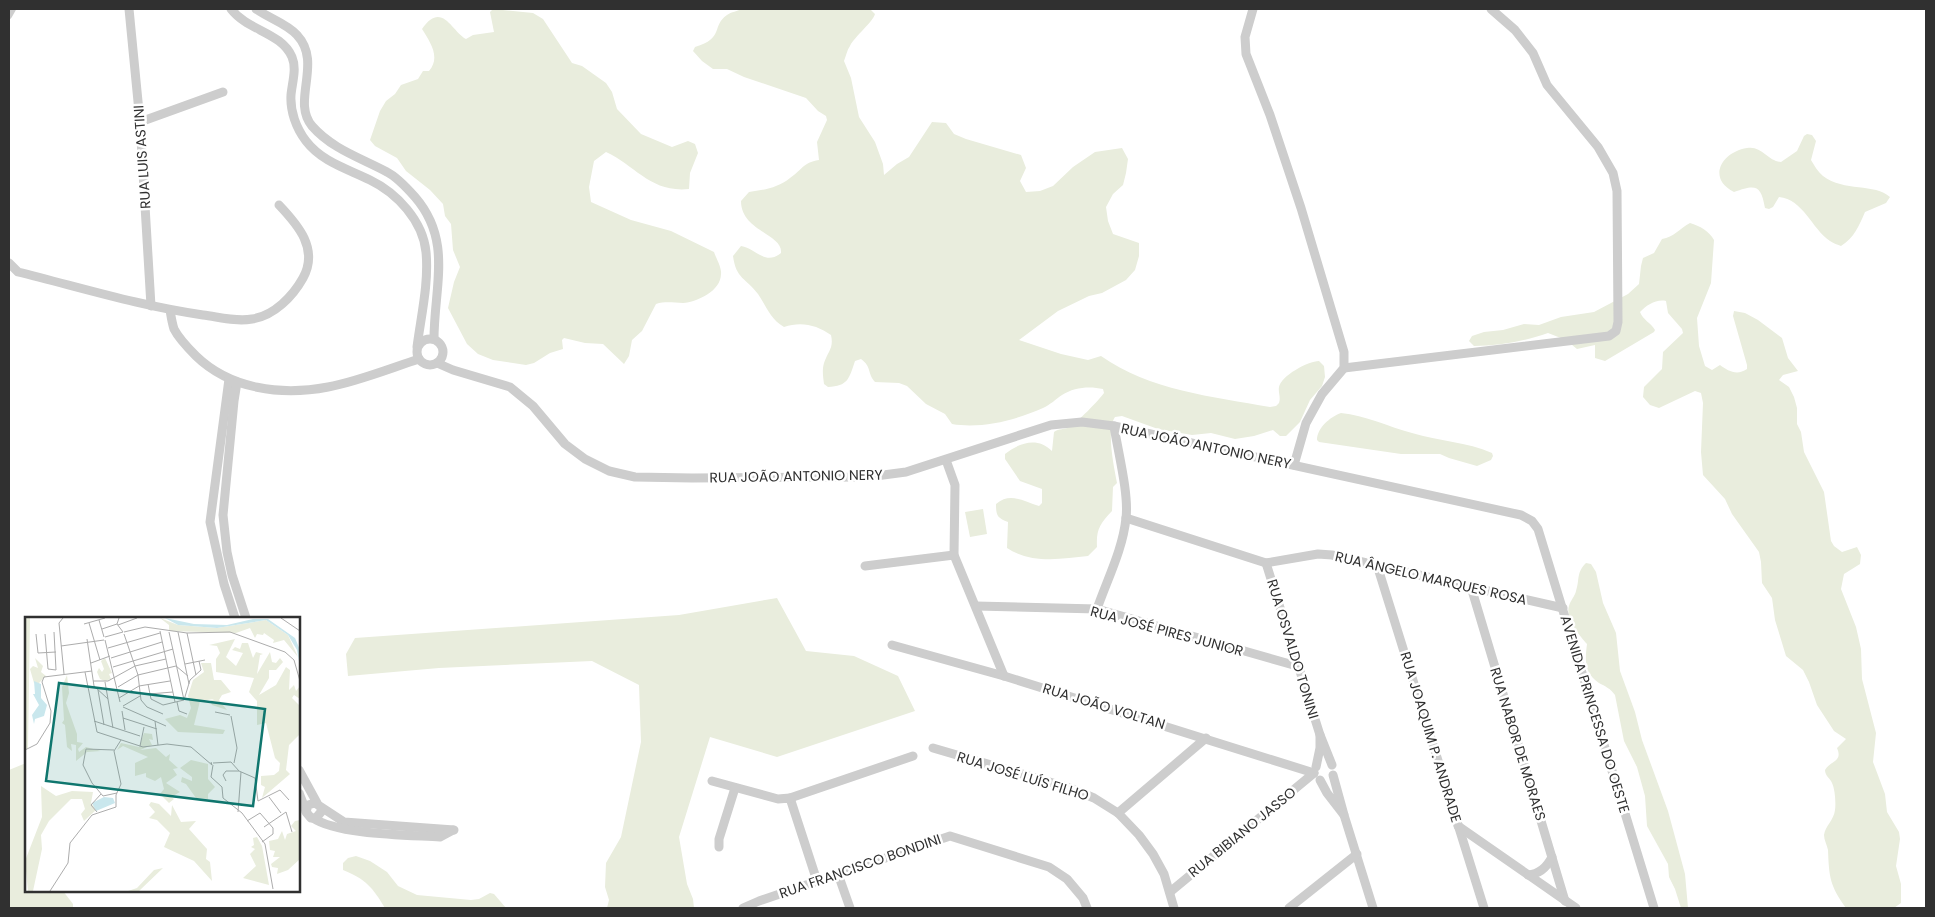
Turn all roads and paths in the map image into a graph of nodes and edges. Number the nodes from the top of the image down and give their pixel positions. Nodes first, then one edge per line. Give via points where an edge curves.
1 (14, 9) edge
2 (129, 9) edge
3 (231, 9) edge
4 (256, 9) edge
5 (1253, 9) edge
6 (1491, 9) edge
7 (9, 16) edge
8 (223, 92) dead end
9 (140, 122) junction
10 (279, 205) dead end
11 (9, 263) edge
12 (152, 306) junction
13 (170, 310) junction
14 (434, 339) junction
15 (418, 347) junction
16 (419, 359) junction
17 (437, 363) junction
18 (1344, 368) junction
19 (233, 381) junction
20 (1114, 426) junction
21 (946, 460) junction
22 (1294, 465) junction
23 (211, 514) junction
24 (223, 515) junction
25 (1126, 518) junction
26 (1532, 521) joint
27 (227, 552) junction
28 (218, 555) junction
29 (954, 555) junction
30 (1266, 563) junction
31 (1377, 565) junction
32 (865, 566) dead end
33 (1471, 587) junction
34 (976, 606) junction
35 (1562, 608) junction
36 (1097, 609) junction
37 (235, 617) edge
38 (246, 617) edge
39 (892, 646) dead end
40 (1297, 666) junction
41 (1004, 676) junction
42 (1320, 735) junction
43 (1206, 738) junction
44 (933, 748) dead end
45 (913, 756) dead end
46 (1332, 770) junction
47 (300, 772) edge
48 (1317, 773) junction
49 (712, 781) dead end
50 (735, 788) junction
51 (300, 796) edge
52 (790, 798) junction
53 (319, 805) junction
54 (306, 811) junction
55 (1118, 813) junction
56 (1344, 814) junction
57 (313, 818) junction
58 (1458, 826) junction
59 (719, 847) dead end
60 (1356, 854) junction
61 (1552, 857) junction
62 (838, 874) junction
63 (1528, 875) junction
64 (817, 881) junction
65 (1170, 892) junction
66 (1565, 901) junction
67 (760, 904) edge
68 (743, 908) edge
69 (850, 908) edge
70 (1088, 908) edge
71 (1174, 908) edge
72 (1289, 908) edge
73 (1373, 908) edge
74 (1484, 908) edge
75 (1576, 908) edge
76 (1654, 908) edge

1 - 7 street
2 - 9 street, RUA LUIS ASTINI
3 - 15 street via 247,24 277,39 287,48 293,59 292,109 295,123 306,142 337,166 390,192 420,229 426,251 426,274
4 - 14 street via 286,25 299,37 307,55 309,70 305,112 312,125 330,142 388,172 424,207 439,246
5 - 18 street via 1245,37 1246,54 1301,208 1344,352
6 - 18 street via 1515,30 1533,53 1547,85 1598,147 1613,174 1617,192 1616,331 1609,336
8 - 9 street
9 - 12 street, RUA LUIS ASTINI
10 - 13 street via 306,239 310,257 304,276 290,297 274,311 253,319 236,320
11 - 12 street via 18,272
12 - 13 street
13 - 19 street via 175,329 188,348 208,367
14 - 15 street via 424,340
14 - 17 street via 442,346 443,352
15 - 16 street
16 - 17 street via 427,364
16 - 19 street via 330,387 304,391 250,387
17 - 21 street, RUA JOÃO ANTONIO NERY via 510,387 533,406 565,444 609,471 635,477 868,478 906,472
18 - 22 street via 1322,394 1306,424
19 - 23 street
19 - 24 street
20 - 21 street, RUA JOÃO ANTONIO NERY via 1082,422 1051,425
20 - 22 street, RUA JOÃO ANTONIO NERY
20 - 25 street
21 - 29 street via 955,484
22 - 26 street, RUA JOÃO ANTONIO NERY via 1522,515
23 - 24 street
23 - 28 street
24 - 27 street
25 - 30 street, RUA ÂNGELO MARQUES ROSA
25 - 36 street
26 - 35 street, AVENIDA PRINCESSA DO OESTE via 1538,529
27 - 28 street
27 - 38 street
28 - 37 street
29 - 32 street
29 - 34 street
30 - 31 street, RUA ÂNGELO MARQUES ROSA via 1318,554
30 - 40 street, RUA OSVALDO TONINI
31 - 33 street, RUA ÂNGELO MARQUES ROSA
31 - 58 street, RUA JOAQUIM P. ANDRADE
33 - 35 street, RUA ÂNGELO MARQUES ROSA
33 - 61 street, RUA NABOR DE MORAES
34 - 36 street, RUA JOSÉ PIRES JUNIOR
34 - 41 street
35 - 76 street, AVENIDA PRINCESSA DO OESTE
36 - 40 street, RUA JOSÉ PIRES JUNIOR
39 - 41 street, RUA JOÃO VOLTAN
40 - 42 street, RUA OSVALDO TONINI
41 - 43 street, RUA JOÃO VOLTAN
42 - 46 street, RUA OSVALDO TONINI
42 - 48 street, RUA OSVALDO TONINI
43 - 48 street, RUA JOÃO VOLTAN
43 - 55 street
44 - 55 street, RUA JOSÉ LUÍS FILHO via 1070,788
45 - 52 street
46 - 48 street via 1329,780
46 - 48 street via 1323,762
46 - 56 street, RUA OSVALDO TONINI
47 - 53 street
48 - 56 street, RUA OSVALDO TONINI via 1327,793
48 - 65 street, RUA BIBIANO JASSO
49 - 50 street
50 - 52 street via 778,799
50 - 59 street
51 - 54 street
52 - 64 street
53 - 54 street via 310,804
53 - 57 street via 320,815
53 - 57 street via 344,822 454,830 440,837 372,832 342,829 321,824
54 - 57 street
55 - 65 street, RUA JOSÉ LUÍS FILHO via 1153,854
56 - 60 street, RUA OSVALDO TONINI
58 - 63 street
58 - 74 street, RUA JOAQUIM P. ANDRADE
60 - 72 street
60 - 73 street, RUA OSVALDO TONINI
61 - 63 street via 1541,871
61 - 66 street, RUA NABOR DE MORAES
62 - 64 street, RUA FRANCISCO BONDINI
62 - 69 street
62 - 70 street, RUA FRANCISCO BONDINI via 950,836 1049,867 1067,878
63 - 66 street
64 - 67 street, RUA FRANCISCO BONDINI
65 - 71 street, RUA JOSÉ LUÍS FILHO
66 - 75 street
67 - 68 street, RUA FRANCISCO BONDINI

